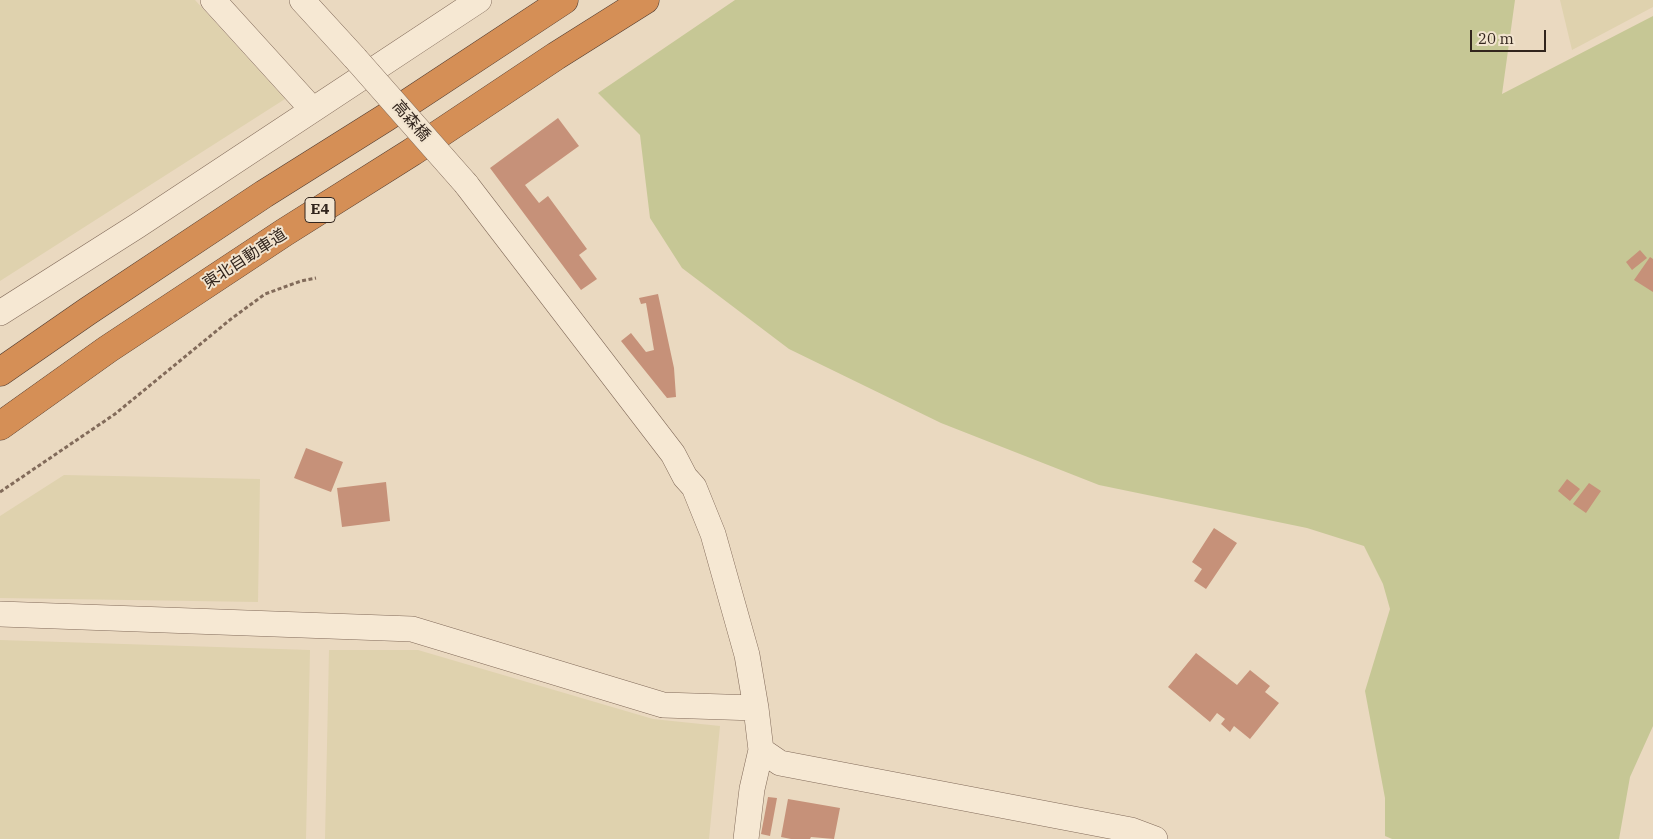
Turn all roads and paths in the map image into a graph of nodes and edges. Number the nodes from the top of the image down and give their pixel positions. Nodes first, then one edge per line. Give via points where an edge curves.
1 (213, 0) edge
2 (302, 0) edge
3 (479, 0) edge
4 (564, 0) edge
5 (645, 0) edge
6 (312, 109) junction
7 (316, 278) dead end
8 (0, 314) edge
9 (0, 372) edge
10 (0, 426) edge
11 (0, 492) edge
12 (0, 614) edge
13 (756, 708) junction
14 (761, 750) junction
15 (1097, 831) edge
16 (746, 839) edge
17 (1155, 839) edge

1 - 6 street
2 - 13 street, 高森橋, bridge via 466,184 673,454 685,478 694,487 713,534 747,655
3 - 6 street
4 - 9 highway via 248,205
5 - 10 highway, 東北自動車道 / E4 via 277,237 108,349
6 - 8 street
7 - 11 path via 264,294 114,414
12 - 13 street via 412,629 663,705
13 - 14 street, 高森橋
14 - 15 street via 780,763
14 - 16 street, 高森橋
15 - 17 street via 1131,830

